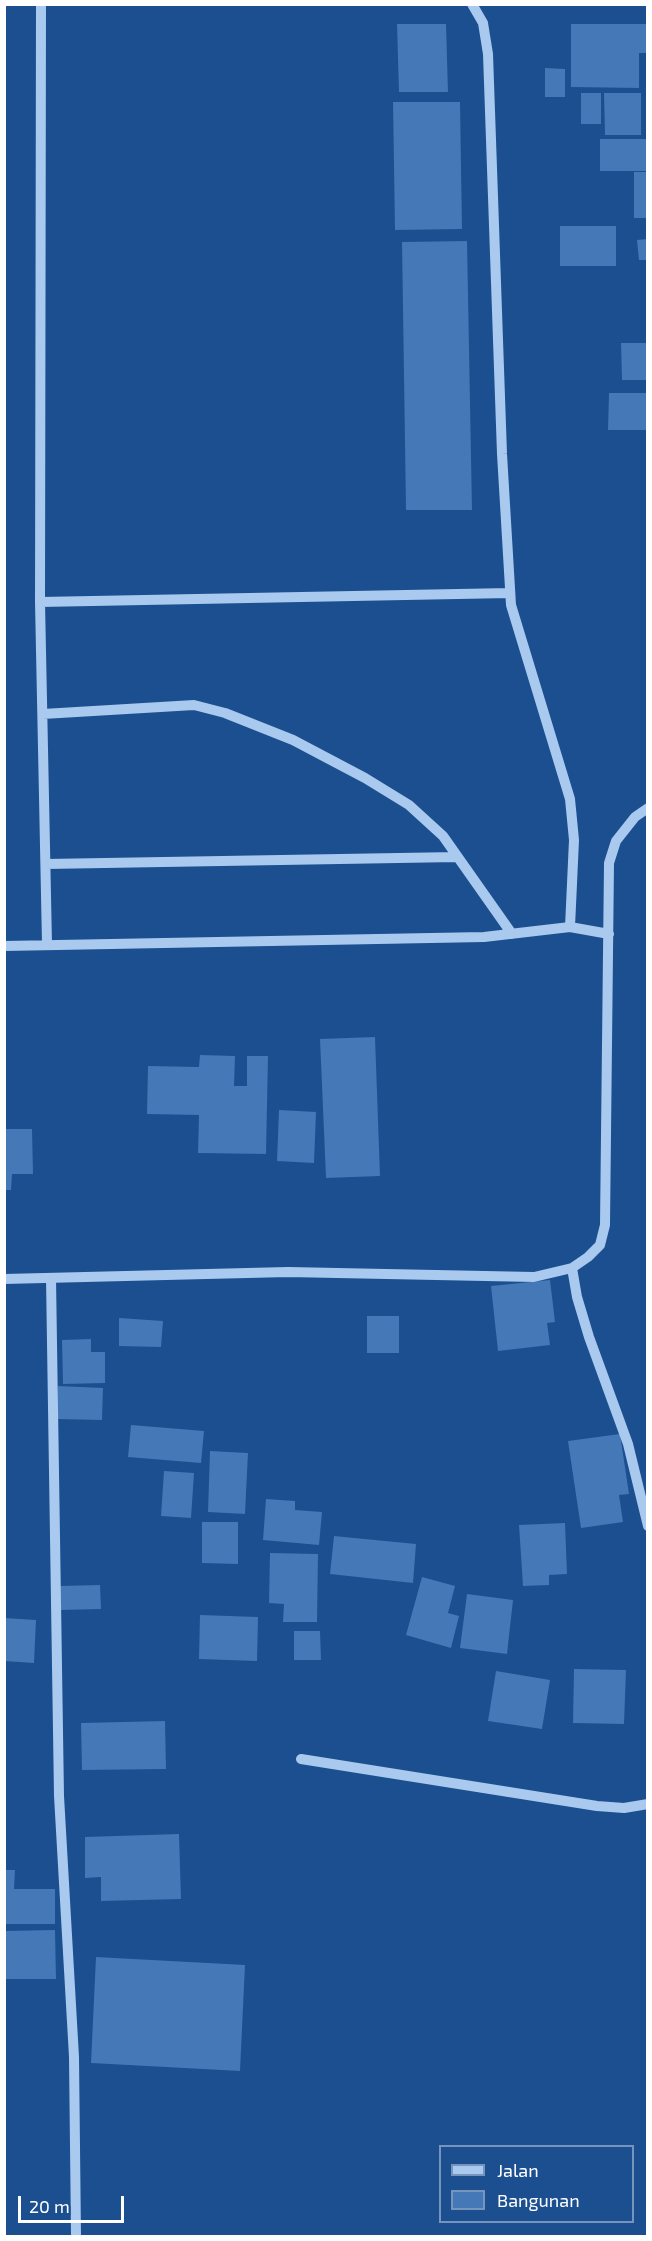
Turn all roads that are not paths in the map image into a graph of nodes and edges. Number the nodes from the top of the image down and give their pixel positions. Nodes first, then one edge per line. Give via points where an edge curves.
1 (41, 4) edge
2 (472, 4) edge
3 (510, 593) junction
4 (40, 602) junction
5 (43, 714) junction
6 (648, 808) edge
7 (457, 857) junction
8 (46, 864) junction
9 (570, 927) junction
10 (512, 934) junction
11 (609, 934) junction
12 (47, 944) junction
13 (4, 946) edge
14 (572, 1268) junction
15 (51, 1278) junction
16 (4, 1279) edge
17 (648, 1526) edge
18 (301, 1759) dead end
19 (648, 1804) edge
20 (76, 2236) edge

1 - 4 street
2 - 3 street via 483,23 488,54
3 - 4 street
3 - 9 street via 570,799 574,840
4 - 5 street
5 - 7 street via 194,705 225,713 293,740 383,789 417,813 442,836
5 - 8 street
6 - 11 street via 635,817 616,841 609,863
7 - 8 street
7 - 10 street
8 - 12 street
9 - 10 street
9 - 11 street
10 - 12 street
11 - 14 street via 605,1225 600,1245
12 - 13 street
14 - 15 street via 534,1277 288,1272
14 - 17 street via 589,1337 628,1444
15 - 16 street
15 - 20 street via 59,1796 75,2057
18 - 19 street via 597,1806 624,1808

